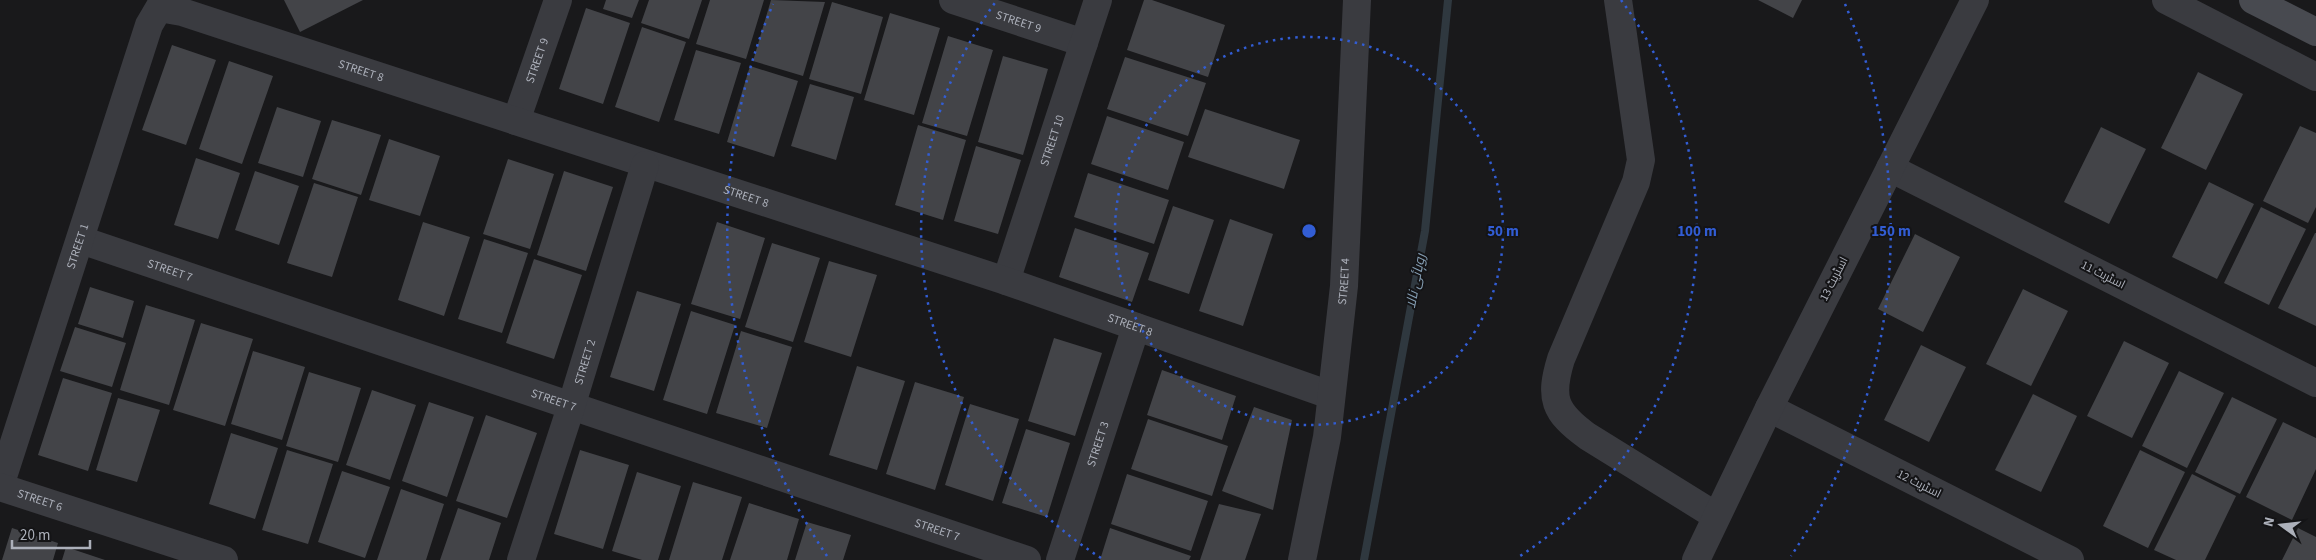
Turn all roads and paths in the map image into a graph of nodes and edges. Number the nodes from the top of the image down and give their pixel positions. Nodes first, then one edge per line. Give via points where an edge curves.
1 (558, 0) edge
2 (953, 0) edge
3 (1098, 0) edge
4 (1358, 0) edge
5 (1618, 0) edge
6 (1975, 0) edge
7 (2166, 0) edge
8 (2253, 0) edge
9 (159, 8) joint
10 (2316, 32) edge
11 (1084, 44) junction
12 (2316, 78) edge
13 (516, 121) junction
14 (645, 165) junction
15 (1890, 168) junction
16 (81, 240) junction
17 (1006, 281) junction
18 (1136, 327) junction
19 (2316, 383) edge
20 (1330, 395) junction
21 (571, 407) junction
22 (1769, 408) junction
23 (0, 486) edge
24 (1716, 516) junction
25 (224, 560) edge
26 (521, 560) edge
27 (1027, 560) edge
28 (1060, 560) edge
29 (1302, 560) edge
30 (1696, 560) edge
31 (2070, 560) edge

1 - 13 street, STREET 9
2 - 11 street, STREET 9
3 - 11 street, STREET 10
4 - 20 street, STREET 4 via 1344,286
5 - 24 street via 1641,160 1636,182 1561,358 1554,380 1556,403 1568,422 1587,436
6 - 15 street, اسٹریٹ 13
7 - 12 street
8 - 10 main road
9 - 13 street, STREET 8 via 182,12
9 - 16 street, STREET 1 via 149,25
11 - 17 street, STREET 10
13 - 14 street, STREET 8
14 - 17 street, STREET 8
14 - 21 street, STREET 2
15 - 19 street, اسٹریٹ 11
15 - 22 street, اسٹریٹ 13
16 - 21 street, STREET 7
16 - 23 street, STREET 1
17 - 18 street, STREET 8
18 - 20 street, STREET 8
18 - 28 street, STREET 3
20 - 29 street, STREET 4 via 1327,437
21 - 26 street, STREET 2
21 - 27 street, STREET 7
22 - 24 street, اسٹریٹ 13
22 - 31 street, اسٹریٹ 12
23 - 25 street, STREET 6
24 - 30 street, اسٹریٹ 13

